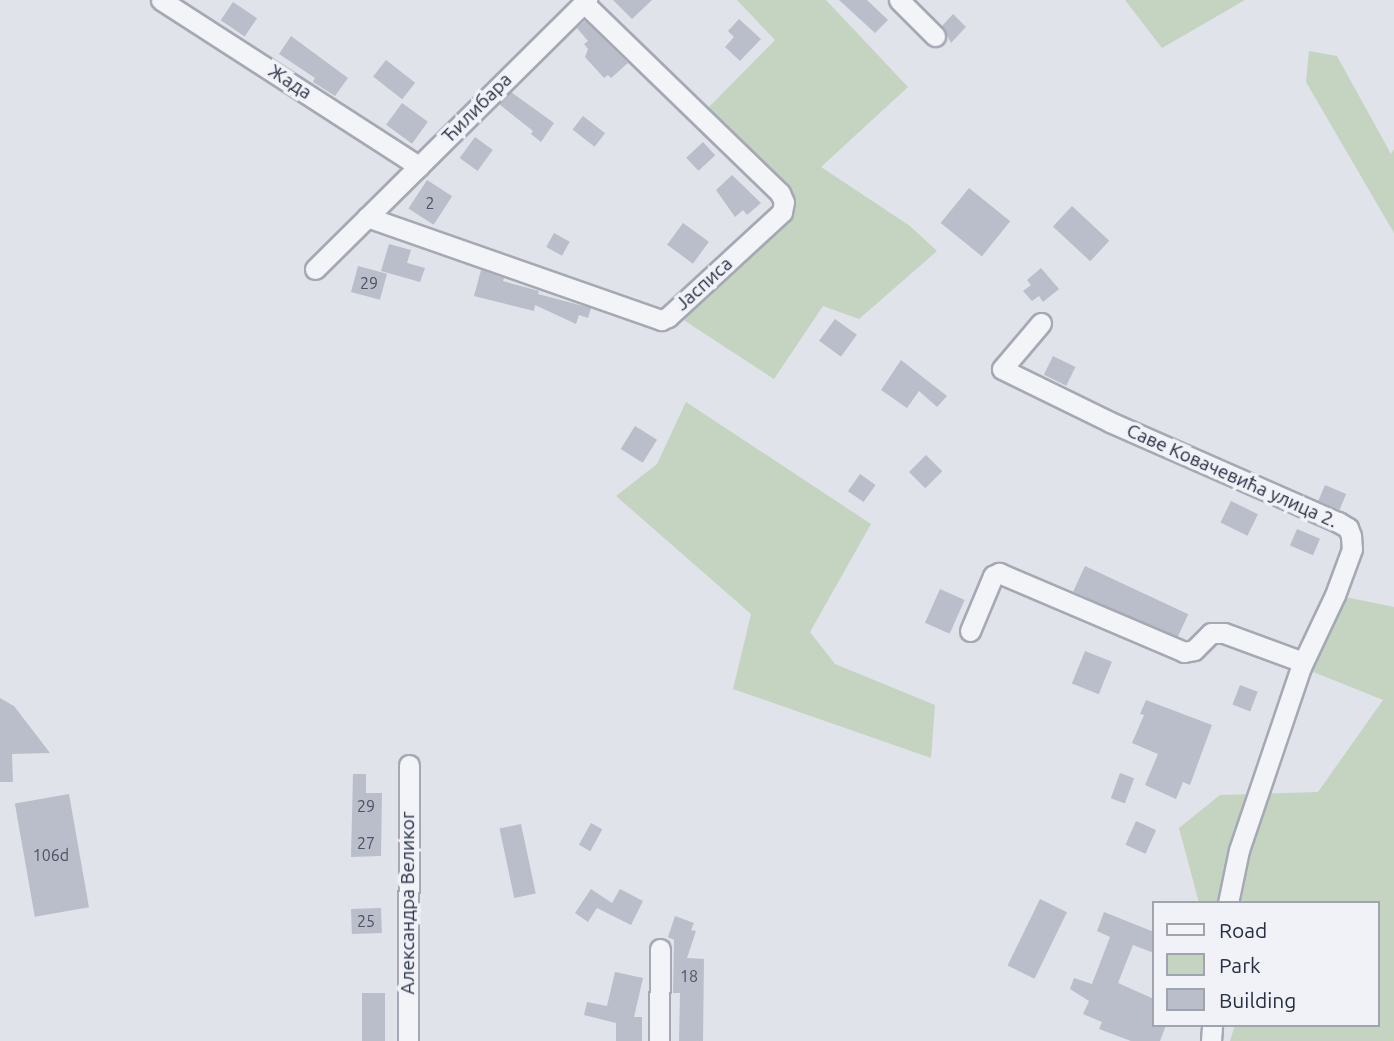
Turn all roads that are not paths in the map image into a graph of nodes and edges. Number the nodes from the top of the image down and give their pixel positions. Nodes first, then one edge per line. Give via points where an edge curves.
1 (161, 0) edge
2 (899, 0) edge
3 (585, 2) edge
4 (935, 36) dead end
5 (419, 166) junction
6 (368, 216) junction
7 (315, 269) dead end
8 (1041, 323) dead end
9 (970, 631) dead end
10 (1303, 662) junction
11 (409, 765) dead end
12 (1228, 901) edge
13 (660, 949) dead end
14 (408, 1041) edge
15 (659, 1041) edge

1 - 5 street, Жада
2 - 4 street
3 - 5 street, Ћилибара
3 - 6 street, Јасписа via 780,193 782,212 661,320
5 - 6 street, Ћилибара
6 - 7 street
8 - 10 street, Саве Ковачевића улица 2. via 1002,369 1348,528 1352,549
9 - 10 street via 993,576 999,573 1184,652 1194,650 1211,633 1224,633
10 - 12 street, Саве Ковачевића улица 2. via 1239,850
11 - 14 street, Александра Великог
13 - 15 street

